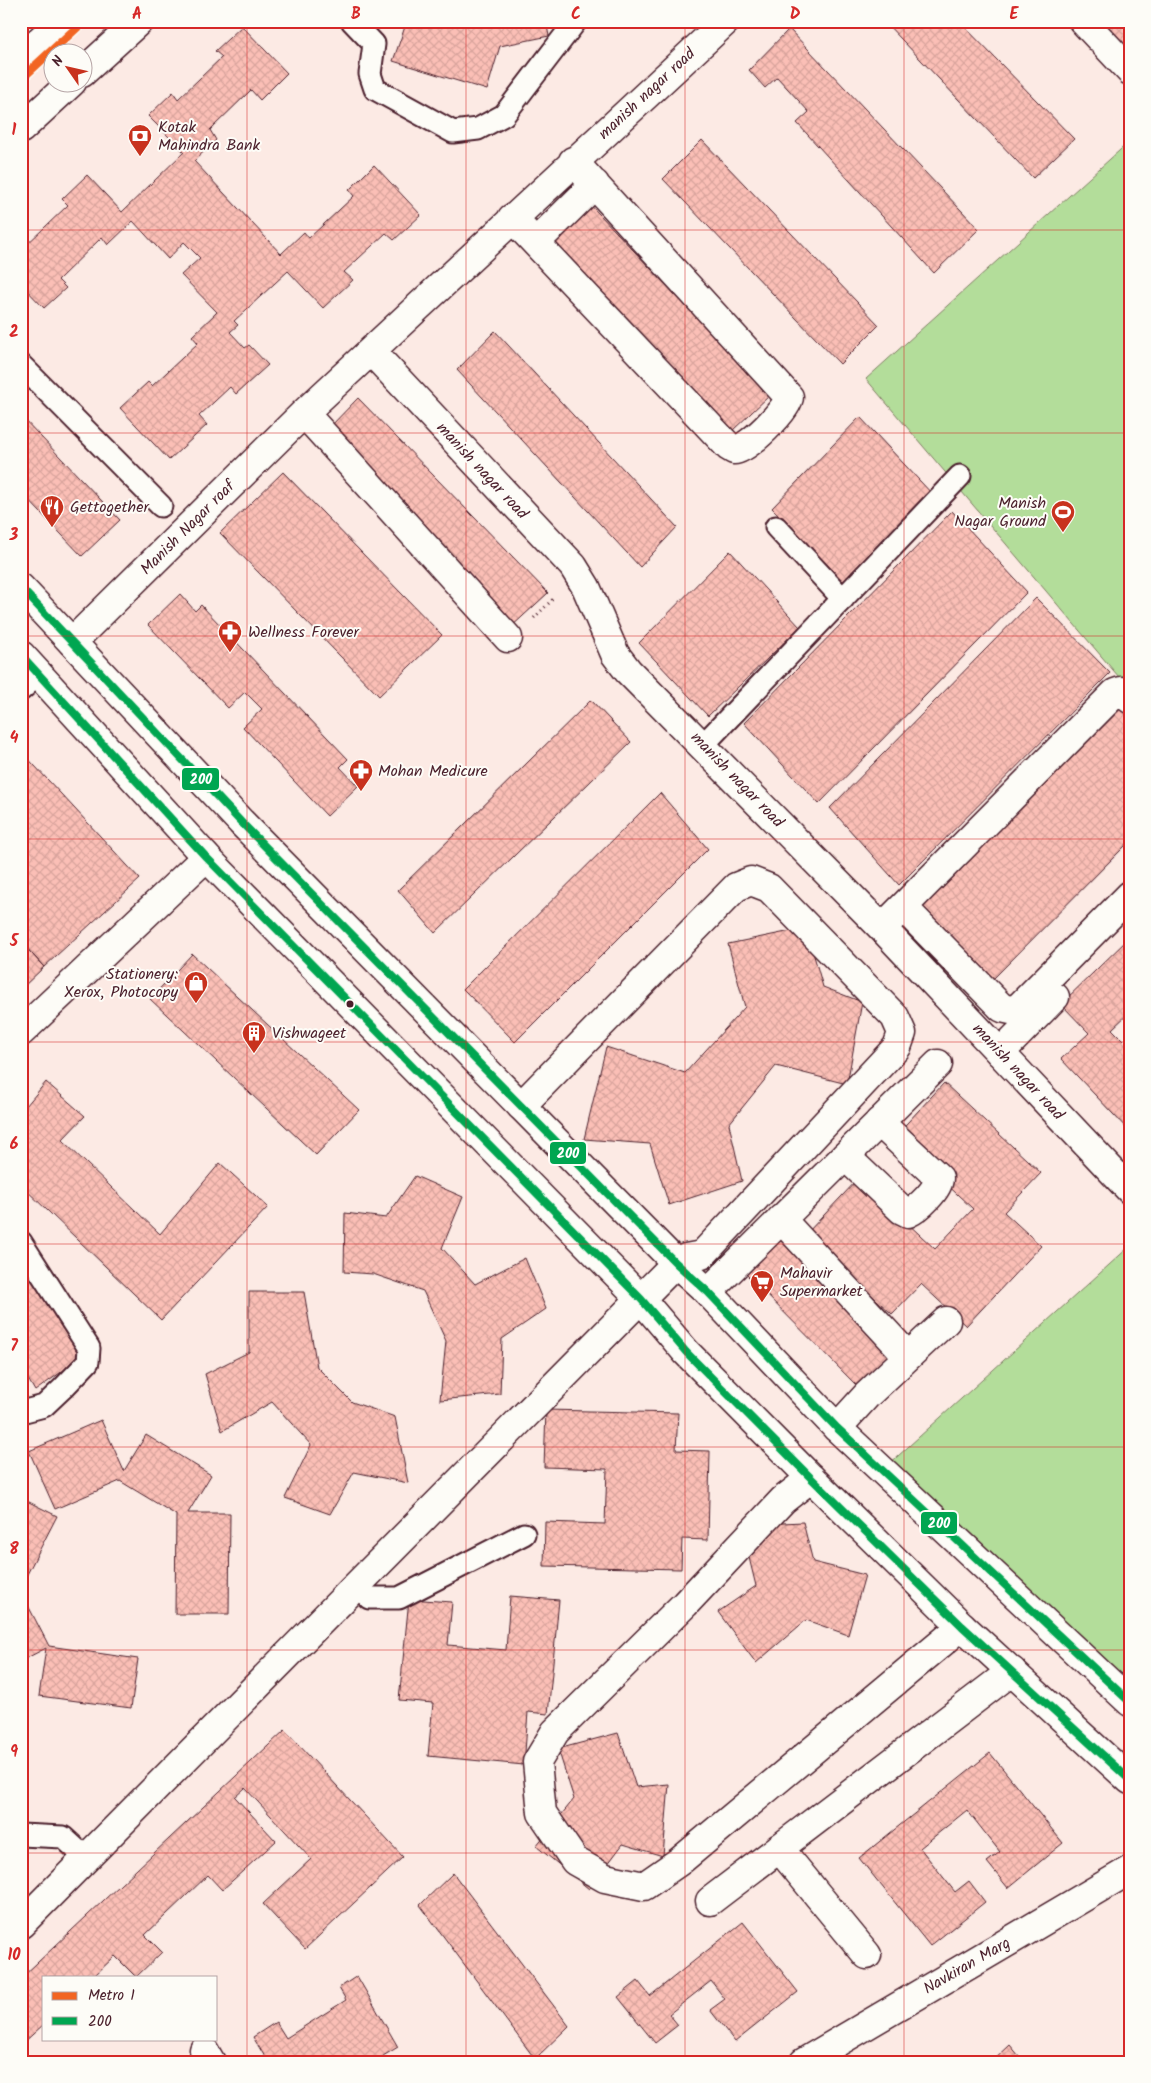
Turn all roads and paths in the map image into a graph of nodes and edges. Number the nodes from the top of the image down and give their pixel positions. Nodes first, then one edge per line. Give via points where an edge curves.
1 (61, 21) edge
2 (139, 21) edge
3 (352, 21) edge
4 (576, 21) edge
5 (726, 21) edge
6 (1084, 21) edge
7 (21, 58) edge
8 (92, 64) edge
9 (1130, 71) edge
10 (61, 92) edge
11 (21, 129) edge
12 (574, 161) junction
13 (595, 184) junction
14 (512, 218) junction
15 (536, 242) junction
16 (372, 352) junction
17 (21, 365) edge
18 (304, 413) junction
19 (960, 476) dead end
20 (160, 506) dead end
21 (776, 527) dead end
22 (21, 588) edge
23 (555, 594) dead end
24 (843, 599) junction
25 (508, 638) joint
26 (72, 642) junction
27 (27, 673) edge
28 (1130, 699) edge
29 (703, 745) junction
30 (206, 857) junction
31 (1130, 895) edge
32 (903, 907) junction
33 (1130, 921) edge
34 (882, 928) junction
35 (21, 1032) edge
36 (1000, 1053) junction
37 (938, 1064) dead end
38 (521, 1106) junction
39 (879, 1122) junction
40 (845, 1156) junction
41 (1130, 1190) edge
42 (781, 1219) junction
43 (21, 1242) edge
44 (676, 1263) junction
45 (708, 1292) junction
46 (641, 1299) junction
47 (946, 1321) dead end
48 (908, 1356) junction
49 (21, 1412) edge
50 (837, 1428) junction
51 (811, 1478) junction
52 (524, 1534) dead end
53 (357, 1585) junction
54 (962, 1626) junction
55 (1012, 1671) junction
56 (1130, 1702) edge
57 (1130, 1780) edge
58 (21, 1834) edge
59 (779, 1848) junction
60 (86, 1858) junction
61 (1130, 1870) edge
62 (710, 1901) dead end
63 (21, 1924) edge
64 (867, 1955) dead end
65 (804, 2062) edge

1 - 7 street
2 - 8 street
3 - 4 lane via 374,44 370,74 375,89 453,132 478,129 504,115
5 - 12 street, manish nagar road
6 - 9 street
10 - 11 street
12 - 13 street
12 - 14 street, manish nagar road
13 - 15 street
13 - 15 street via 789,397 786,406 744,449 738,451 729,447
14 - 15 street
14 - 16 street, manish nagar road
16 - 18 street, manish nagar road
16 - 29 street, manish nagar road via 573,566 591,597 615,654
17 - 20 lane
18 - 25 street
18 - 26 street, Manish Nagar roaf
19 - 24 lane
21 - 24 lane
22 - 26 street
23 - 25 path via 513,638
24 - 29 lane
26 - 38 street via 241,822
27 - 30 street
28 - 32 street via 1121,690 1115,692
29 - 34 street, manish nagar road
30 - 35 street
30 - 46 street
31 - 32 street via 1018,1007 1011,1010 1002,1008
32 - 34 street
33 - 36 street
34 - 36 street, manish nagar road
36 - 41 street, manish nagar road
37 - 39 street
38 - 44 street
38 - 44 street via 736,887 751,881 769,888 895,1017 900,1024 901,1041 702,1255
39 - 40 street
39 - 40 street via 939,1178 937,1186 914,1210 908,1213 902,1210
40 - 42 street
42 - 45 street
42 - 48 street
43 - 49 lane via 89,1348 88,1362 57,1394 44,1406
44 - 45 street
44 - 46 street
45 - 50 street
46 - 51 street via 686,1352
46 - 53 street
47 - 48 street
48 - 50 street
50 - 56 street
51 - 54 street
51 - 54 street via 783,1500 685,1604 555,1732 541,1754 537,1762 542,1813 575,1861 605,1878 644,1886 680,1861
52 - 53 lane via 399,1598 369,1598
53 - 60 street
54 - 55 street
55 - 57 street
55 - 59 street
58 - 60 lane via 63,1837
59 - 62 street
59 - 64 street
60 - 63 street
61 - 65 street, Navkiran Marg

